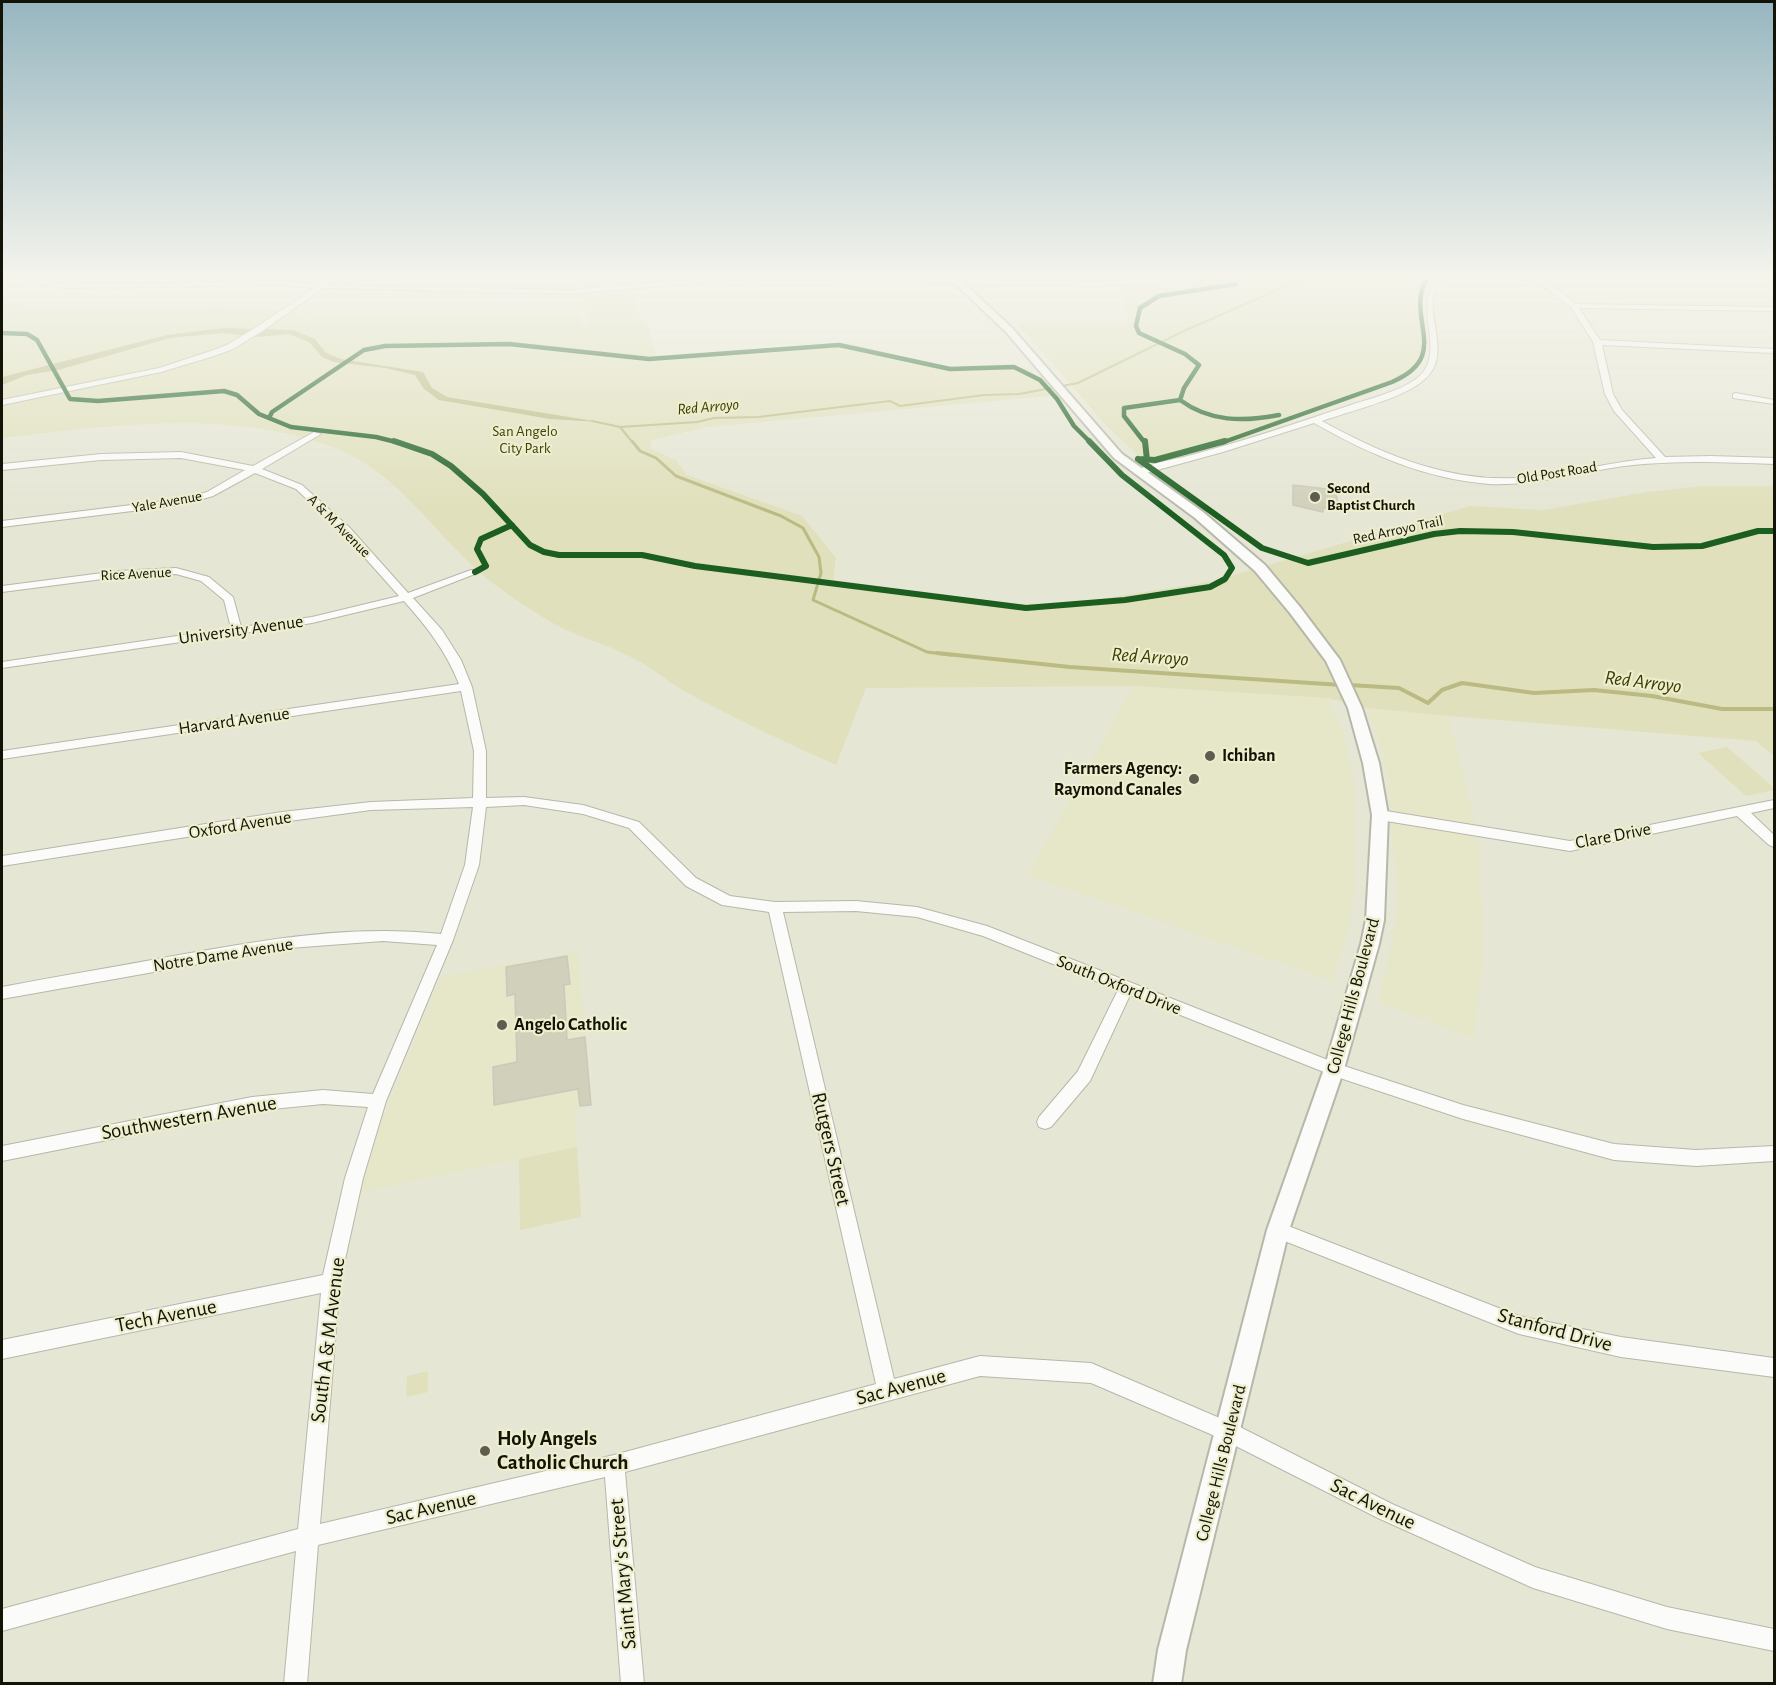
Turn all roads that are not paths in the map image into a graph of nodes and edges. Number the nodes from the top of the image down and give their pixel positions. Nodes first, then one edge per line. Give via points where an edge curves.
1 (208, 354) edge
2 (1030, 354) edge
3 (1434, 354) edge
4 (1600, 354) edge
5 (1736, 396) dead end
6 (2, 402) edge
7 (1774, 402) edge
8 (1314, 420) junction
9 (317, 434) dead end
10 (1661, 458) junction
11 (1774, 460) edge
12 (2, 467) edge
13 (257, 470) junction
14 (1139, 472) junction
15 (2, 524) edge
16 (475, 572) dead end
17 (2, 588) edge
18 (407, 597) junction
19 (237, 632) junction
20 (2, 665) edge
21 (466, 687) junction
22 (2, 755) edge
23 (480, 803) junction
24 (1774, 804) edge
25 (1740, 811) junction
26 (1380, 814) junction
27 (1774, 842) edge
28 (2, 861) edge
29 (775, 907) junction
30 (446, 940) junction
31 (1126, 988) junction
32 (2, 993) edge
33 (1334, 1069) junction
34 (378, 1101) junction
35 (1045, 1122) dead end
36 (1774, 1152) edge
37 (2, 1153) edge
38 (1278, 1230) junction
39 (331, 1282) junction
40 (2, 1349) edge
41 (1774, 1368) edge
42 (887, 1390) junction
43 (1229, 1432) junction
44 (614, 1465) junction
45 (308, 1537) junction
46 (2, 1620) edge
47 (1774, 1640) edge
48 (295, 1683) edge
49 (633, 1683) edge
50 (1167, 1683) edge

1 - 6 street via 180,365
2 - 14 street, College Hills Boulevard via 1104,442
3 - 8 street via 1424,377 1393,393
4 - 10 street via 1609,394 1618,411
5 - 7 street
8 - 10 street, Old Post Road via 1358,446 1413,467 1485,480 1518,481
8 - 14 street via 1222,452
9 - 13 street, Yale Avenue
10 - 11 street, Old Post Road
12 - 13 street, A & M Avenue via 145,454 217,460
13 - 15 street, Yale Avenue via 210,494 181,502
13 - 18 street, A & M Avenue via 299,487 346,530
14 - 26 street, College Hills Boulevard via 1199,515 1260,568 1334,660 1371,763
16 - 18 street, University Avenue
17 - 19 street, Rice Avenue via 118,574 176,572 205,579 229,599
18 - 19 street, University Avenue via 312,620
18 - 21 street, A & M Avenue via 436,630
19 - 20 street, University Avenue
21 - 22 street, Harvard Avenue
21 - 23 street, A & M Avenue via 480,751
23 - 28 street, Oxford Avenue via 371,806
23 - 29 street, South Oxford Drive via 524,801 583,810 634,825 691,882 727,901
23 - 30 street, South A & M Avenue via 472,865
24 - 25 street, Clare Drive
25 - 26 street, Clare Drive via 1570,846
25 - 27 street
26 - 33 street, College Hills Boulevard via 1376,920
29 - 31 street, South Oxford Drive via 856,906 917,912 987,932
29 - 42 street, Rutgers Street
30 - 32 street, Notre Dame Avenue via 411,935 362,936 257,947
30 - 34 street, South A & M Avenue
31 - 33 street, South Oxford Drive
31 - 35 street via 1084,1076
33 - 36 street, South Oxford Drive via 1463,1112 1614,1152 1695,1158
33 - 38 street, College Hills Boulevard
34 - 37 street, Southwestern Avenue via 323,1097 252,1104
34 - 39 street, South A & M Avenue via 354,1178
38 - 41 street, Stanford Drive via 1520,1325 1621,1347
38 - 43 street, College Hills Boulevard
39 - 40 street, Tech Avenue
39 - 45 street, South A & M Avenue
42 - 43 street, Sac Avenue via 980,1366 1091,1372
42 - 44 street, Sac Avenue
43 - 47 street, Sac Avenue via 1385,1511 1533,1576 1667,1618
43 - 50 street, College Hills Boulevard via 1172,1650
44 - 45 street, Sac Avenue
44 - 49 street, Saint Mary's Street
45 - 46 street, Sac Avenue
45 - 48 street, South A & M Avenue

